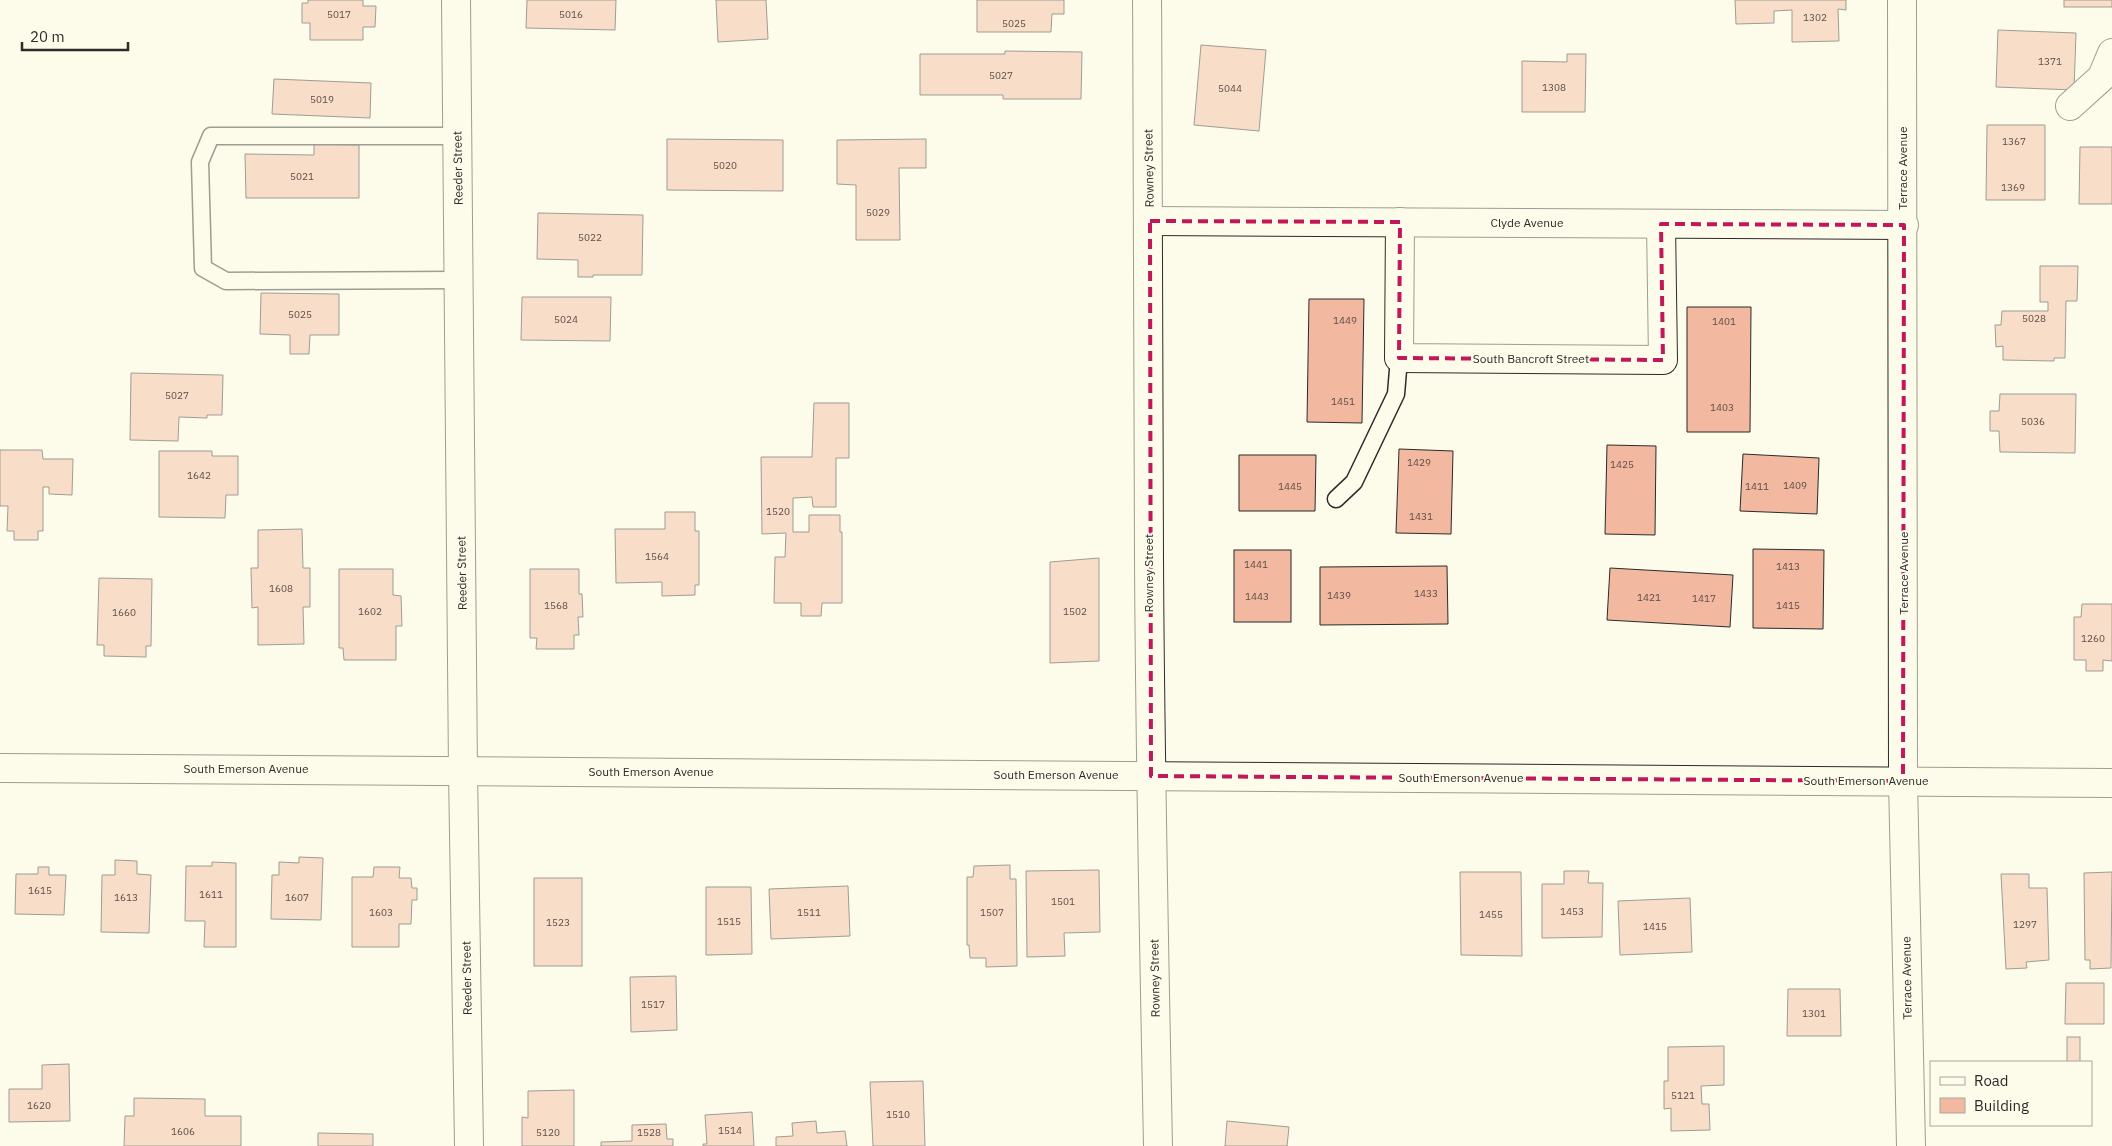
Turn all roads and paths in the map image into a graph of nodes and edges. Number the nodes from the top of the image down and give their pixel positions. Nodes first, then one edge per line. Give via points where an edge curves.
1 (456, 0) edge
2 (1147, 0) edge
3 (1902, 0) edge
4 (2109, 73) edge
5 (2070, 106) dead end
6 (457, 136) junction
7 (1150, 221) junction
8 (1400, 222) junction
9 (1662, 224) junction
10 (1904, 225) junction
11 (459, 280) junction
12 (1399, 358) junction
13 (1336, 499) dead end
14 (0, 768) edge
15 (463, 771) junction
16 (1151, 776) junction
17 (1903, 781) junction
18 (2112, 782) edge
19 (469, 1146) edge
20 (1158, 1146) edge
21 (1911, 1146) edge

1 - 6 street, Reeder Street
2 - 7 street, Rowney Street
3 - 10 street, Terrace Avenue
4 - 5 street
6 - 11 street, Reeder Street
6 - 11 lane via 212,136 200,162 203,268 226,280
7 - 8 street, Clyde Avenue
7 - 16 street, Rowney Street
8 - 9 street, Clyde Avenue
8 - 12 street
9 - 10 street, Clyde Avenue
9 - 12 street, South Bancroft Street via 1663,360
10 - 17 street, Terrace Avenue
11 - 15 street, Reeder Street
12 - 13 lane via 1396,394 1354,482
14 - 15 street, South Emerson Avenue
15 - 16 street, South Emerson Avenue
15 - 19 street, Reeder Street
16 - 17 street, South Emerson Avenue
16 - 20 street, Rowney Street
17 - 18 street, South Emerson Avenue
17 - 21 street, Terrace Avenue

